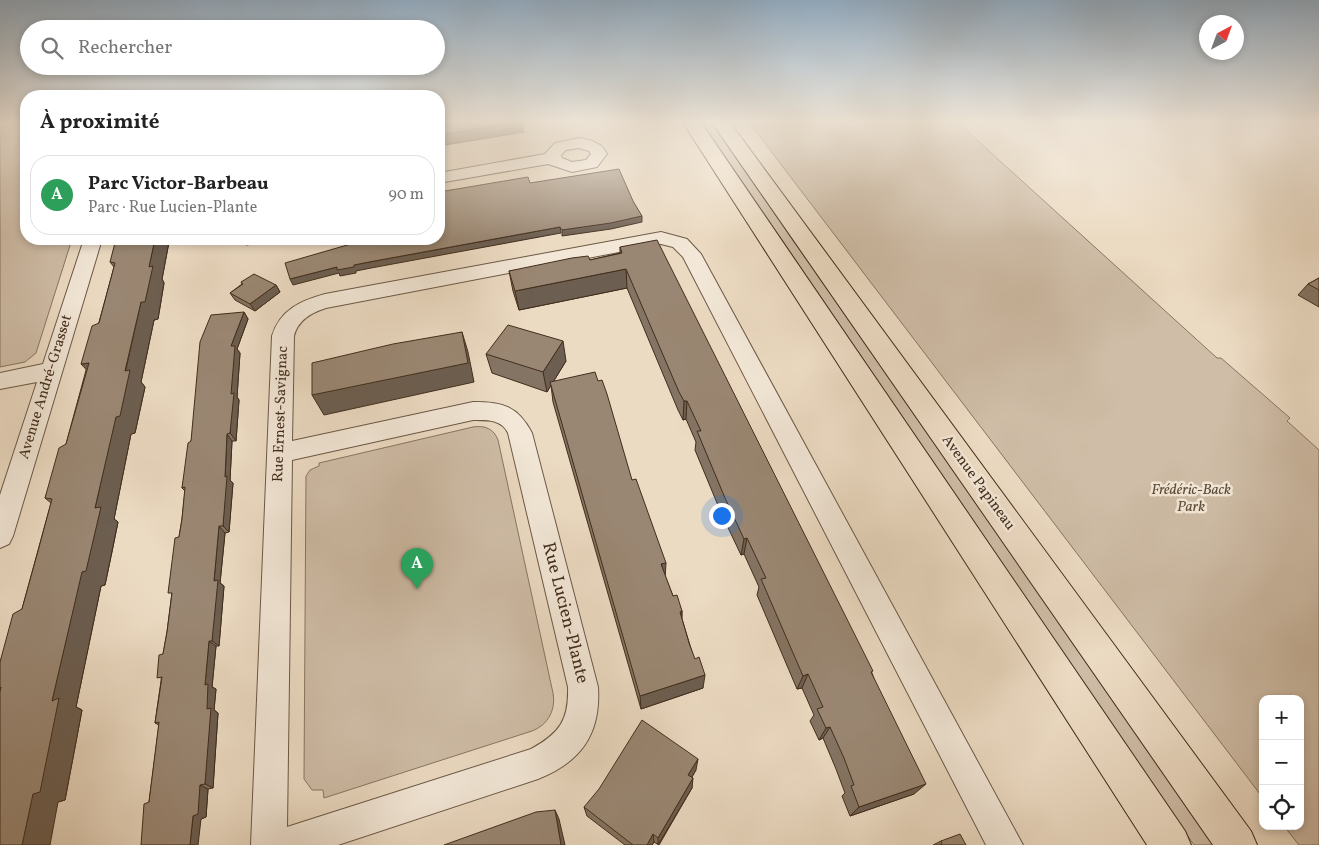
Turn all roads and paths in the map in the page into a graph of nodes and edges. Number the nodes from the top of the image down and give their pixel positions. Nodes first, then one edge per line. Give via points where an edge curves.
1 (539, 160) edge
2 (717, 160) edge
3 (748, 160) edge
4 (445, 177) edge
5 (91, 245) edge
6 (51, 371) junction
7 (0, 381) edge
8 (280, 453) junction
9 (0, 536) edge
10 (269, 845) edge
11 (285, 845) edge
12 (1005, 845) edge
13 (1171, 845) edge
14 (1237, 845) edge

1 - 4 street
2 - 13 main road
3 - 14 main road, Avenue Papineau
5 - 6 street, Avenue André-Grasset
6 - 7 street
6 - 9 street, Avenue André-Grasset
8 - 10 street, Rue Ernest-Savignac
8 - 11 street, Rue Lucien-Plante via 474,411 493,411 510,419 520,433 584,688 585,706 580,725 569,742 538,763
8 - 12 street, Rue Ernest-Savignac via 283,336 288,322 306,308 332,300 652,239 675,240 691,254

